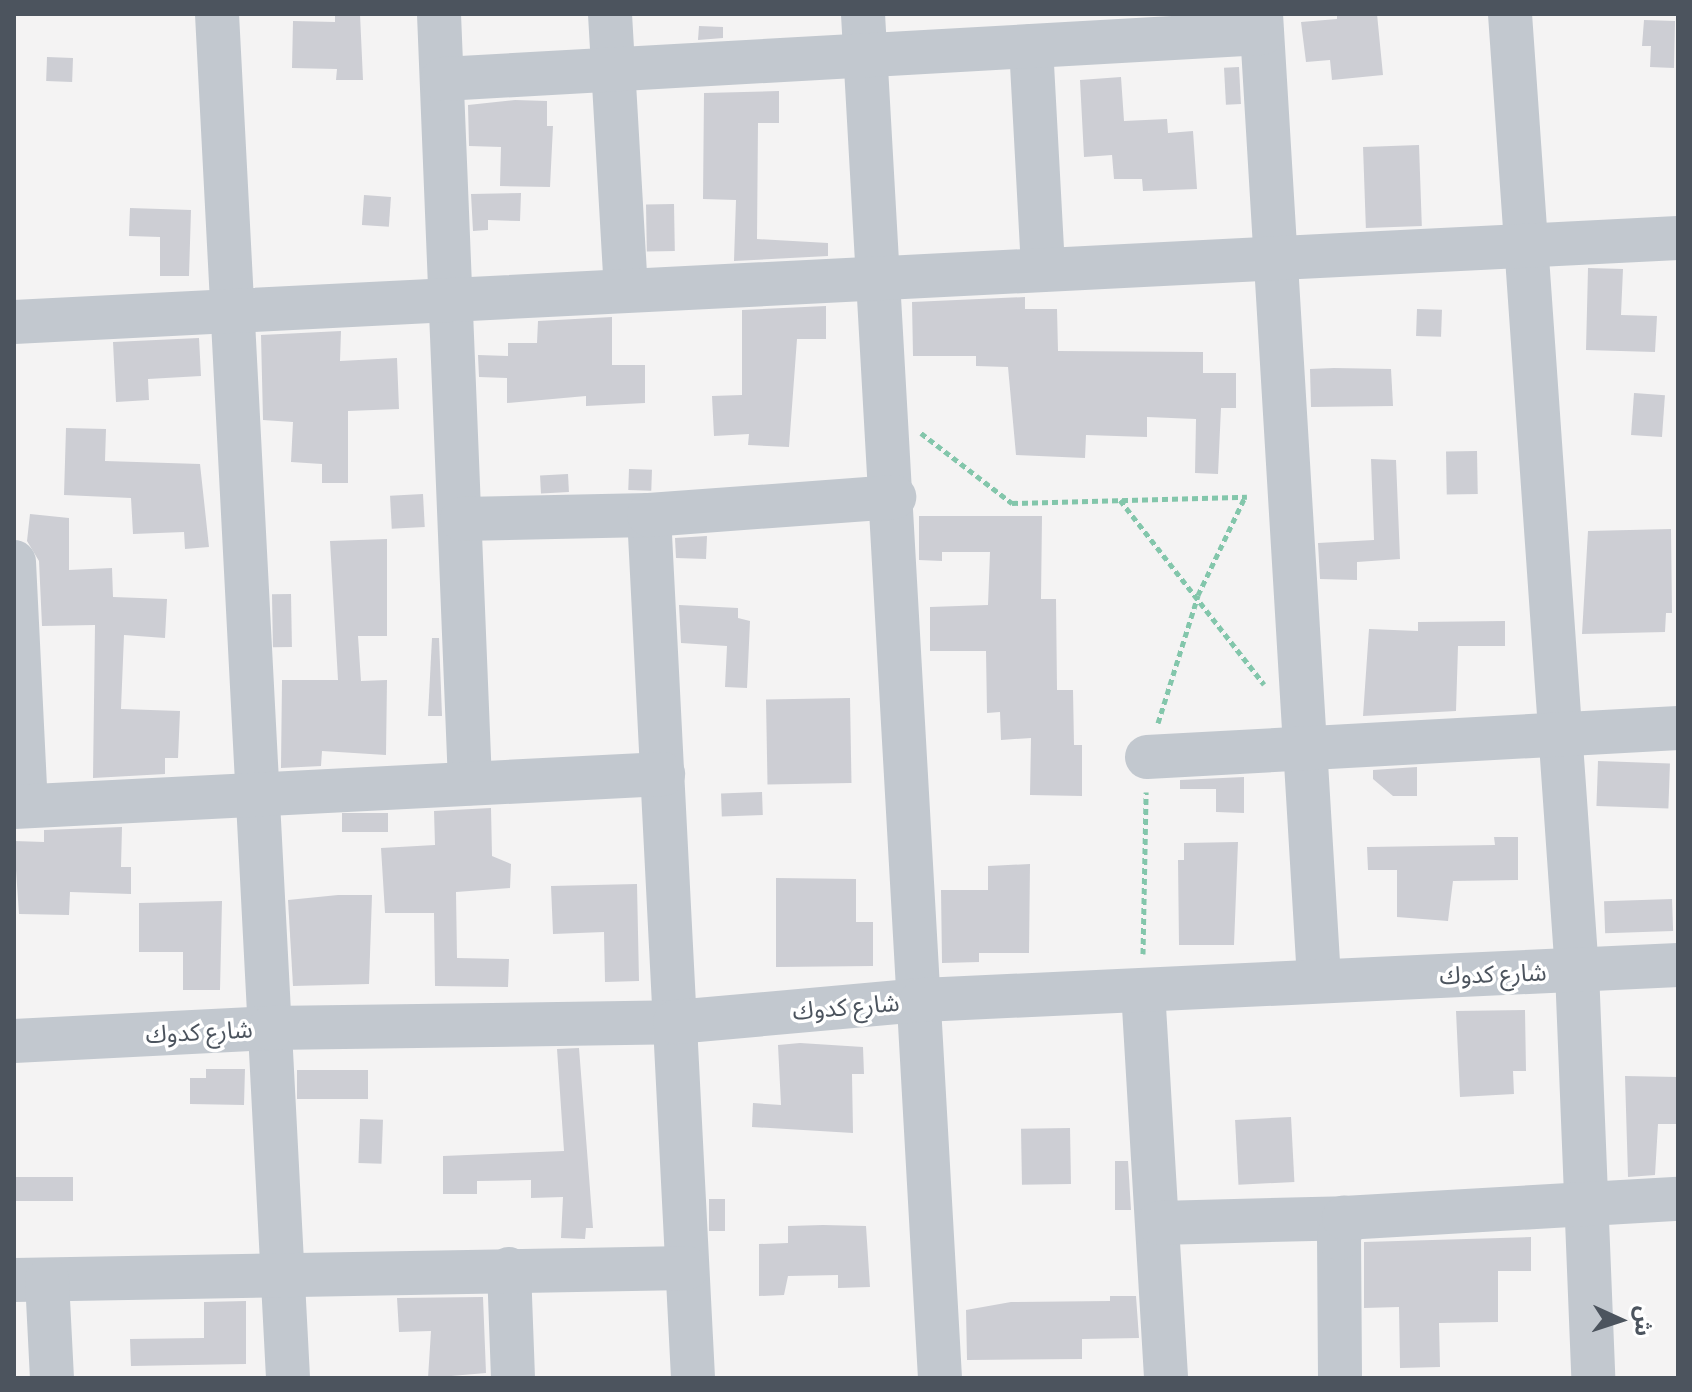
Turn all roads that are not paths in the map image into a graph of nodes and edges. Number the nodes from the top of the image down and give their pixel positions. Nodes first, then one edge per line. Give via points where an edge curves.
1 (217, 14) edge
2 (439, 14) edge
3 (610, 14) edge
4 (1510, 14) edge
5 (1261, 23) edge
6 (1098, 28) edge
7 (864, 35) edge
8 (1031, 46) junction
9 (612, 70) junction
10 (443, 79) junction
11 (1678, 238) edge
12 (1524, 245) junction
13 (1276, 258) junction
14 (1043, 270) junction
15 (880, 278) junction
16 (626, 291) junction
17 (455, 300) junction
18 (232, 311) junction
19 (14, 322) edge
20 (894, 497) junction
21 (649, 515) junction
22 (462, 519) junction
23 (14, 562) edge
24 (1678, 728) edge
25 (1560, 735) junction
26 (1305, 749) junction
27 (1147, 757) dead end
28 (663, 774) junction
29 (470, 783) junction
30 (257, 793) junction
31 (20, 806) edge
32 (1678, 965) edge
33 (1577, 971) junction
34 (1319, 979) junction
35 (1143, 990) junction
36 (922, 1000) junction
37 (675, 1022) junction
38 (270, 1028) junction
39 (14, 1041) edge
40 (1678, 1199) edge
41 (1586, 1203) junction
42 (1344, 1218) junction
43 (1159, 1223) junction
44 (687, 1268) junction
45 (509, 1269) junction
46 (31, 1280) edge
47 (282, 1280) junction
48 (52, 1378) edge
49 (288, 1378) edge
50 (513, 1378) edge
51 (693, 1378) edge
52 (940, 1378) edge
53 (1166, 1378) edge
54 (1340, 1378) edge
55 (1593, 1378) edge

1 - 18 street
2 - 10 street
3 - 9 street
4 - 12 street
5 - 6 street
5 - 13 street
6 - 8 street
7 - 8 street
7 - 9 street
7 - 15 street
8 - 14 street
9 - 10 street
9 - 16 street
10 - 17 street
11 - 12 street
12 - 13 street
12 - 25 street
13 - 14 street
13 - 26 street
14 - 15 street
15 - 16 street
15 - 20 street
16 - 17 street
17 - 18 street
17 - 22 street
18 - 19 street
18 - 30 street
20 - 21 street
20 - 36 street
21 - 22 street
21 - 28 street
22 - 29 street
23 - 31 street
24 - 25 street
25 - 26 street
25 - 33 street
26 - 27 street
26 - 34 street
28 - 29 street
28 - 37 street
29 - 30 street
30 - 31 street
30 - 38 street
32 - 33 street, شارع كدوك
33 - 34 street, شارع كدوك
33 - 41 street
34 - 35 street, شارع كدوك
35 - 36 street, شارع كدوك
35 - 43 street
36 - 37 street, شارع كدوك
36 - 52 street
37 - 38 street, شارع كدوك
37 - 44 street
38 - 39 street, شارع كدوك
38 - 47 street
40 - 41 street
41 - 42 street
41 - 55 street
42 - 43 street
42 - 54 street via 1339,1238
43 - 53 street
44 - 45 street
44 - 51 street
45 - 47 street
45 - 50 street
46 - 47 street
46 - 48 street
47 - 49 street

